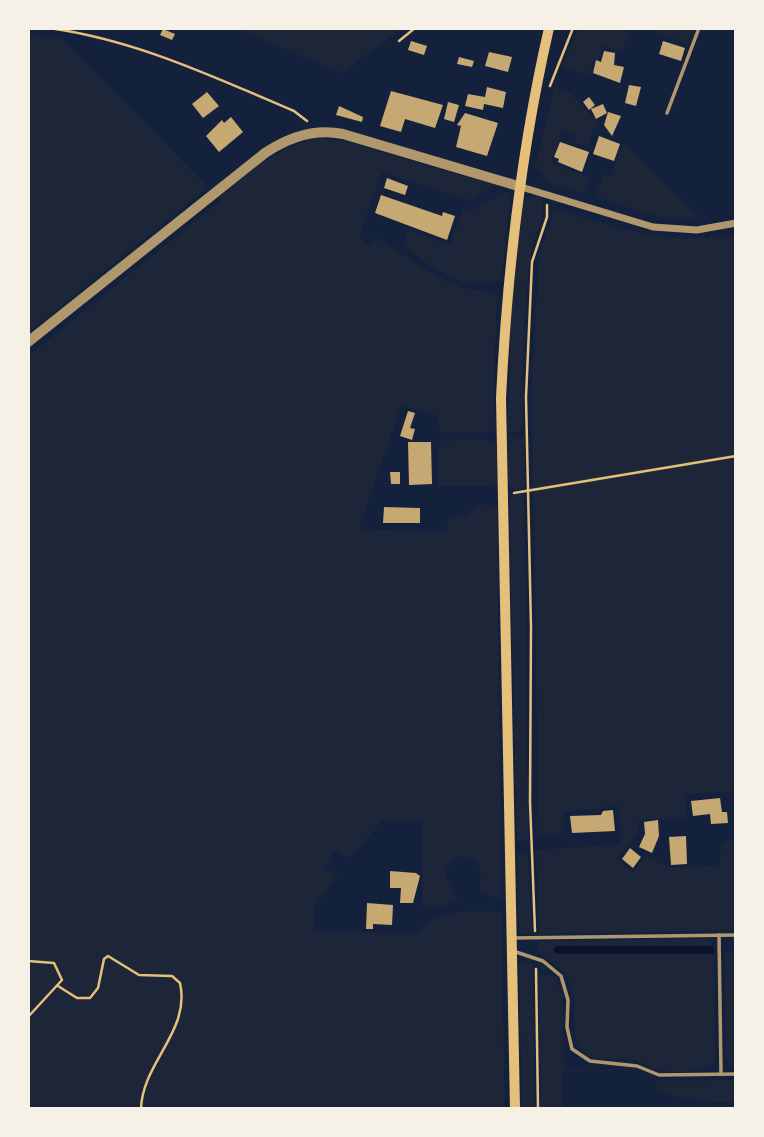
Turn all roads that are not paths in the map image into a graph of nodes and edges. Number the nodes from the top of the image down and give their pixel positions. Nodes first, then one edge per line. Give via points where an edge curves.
1 (549, 28) edge
2 (699, 28) edge
3 (667, 113) dead end
4 (519, 186) junction
5 (736, 223) edge
6 (28, 342) edge
7 (719, 935) junction
8 (736, 935) edge
9 (511, 938) junction
10 (511, 951) junction
11 (736, 1073) edge
12 (721, 1074) junction
13 (515, 1109) edge

1 - 4 main road
2 - 3 lane
4 - 5 street via 653,227 697,230
4 - 6 street via 343,134 310,134 281,142
4 - 9 main road via 501,398
7 - 8 lane
7 - 9 lane
7 - 12 lane
9 - 10 main road
10 - 12 lane via 555,969 566,987 572,1049 590,1062 637,1066 659,1075
10 - 13 main road
11 - 12 lane

